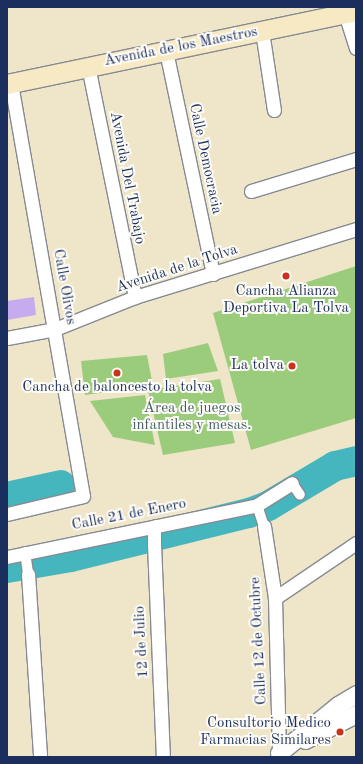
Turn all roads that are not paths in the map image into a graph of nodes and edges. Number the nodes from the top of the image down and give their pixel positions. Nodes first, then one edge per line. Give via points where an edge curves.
1 (348, 10) edge
2 (262, 31) junction
3 (356, 48) edge
4 (166, 52) junction
5 (88, 66) junction
6 (9, 84) edge
7 (274, 110) dead end
8 (356, 159) edge
9 (251, 191) dead end
10 (356, 229) edge
11 (213, 274) junction
12 (135, 297) junction
13 (55, 329) junction
14 (7, 338) edge
15 (292, 483) joint
16 (300, 495) dead end
17 (257, 505) junction
18 (7, 514) edge
19 (264, 526) joint
20 (155, 534) junction
21 (356, 543) edge
22 (25, 552) junction
23 (7, 557) edge
24 (28, 574) joint
25 (276, 598) junction
26 (356, 694) edge
27 (356, 714) edge
28 (275, 755) edge
29 (40, 757) edge
30 (164, 757) edge

1 - 2 main road, Avenida de los Maestros
1 - 3 street
2 - 4 main road, Avenida de los Maestros
2 - 7 street
4 - 5 main road, Avenida de los Maestros
4 - 11 street, Calle Democracia
5 - 6 main road, Avenida de los Maestros
5 - 12 street, Avenida Del Trabajo
6 - 13 street, Calle Olivos
8 - 9 street
10 - 11 street, Avenida de la Tolva
11 - 12 street, Avenida de la Tolva
12 - 13 street, Avenida de la Tolva
13 - 14 street, Avenida de la Tolva
13 - 18 street, Calle Olivos via 83,496
15 - 16 street
15 - 17 street
17 - 19 street, Calle 12 de Octubre
17 - 20 street, Calle 21 de Enero
19 - 25 street, Calle 12 de Octubre
20 - 22 street, Calle 21 de Enero
20 - 30 street, 12 de Julio
21 - 25 street
22 - 23 street, Calle 21 de Enero
22 - 24 street
24 - 29 street
25 - 28 street, Calle 12 de Octubre
26 - 28 street via 338,705
27 - 28 street

